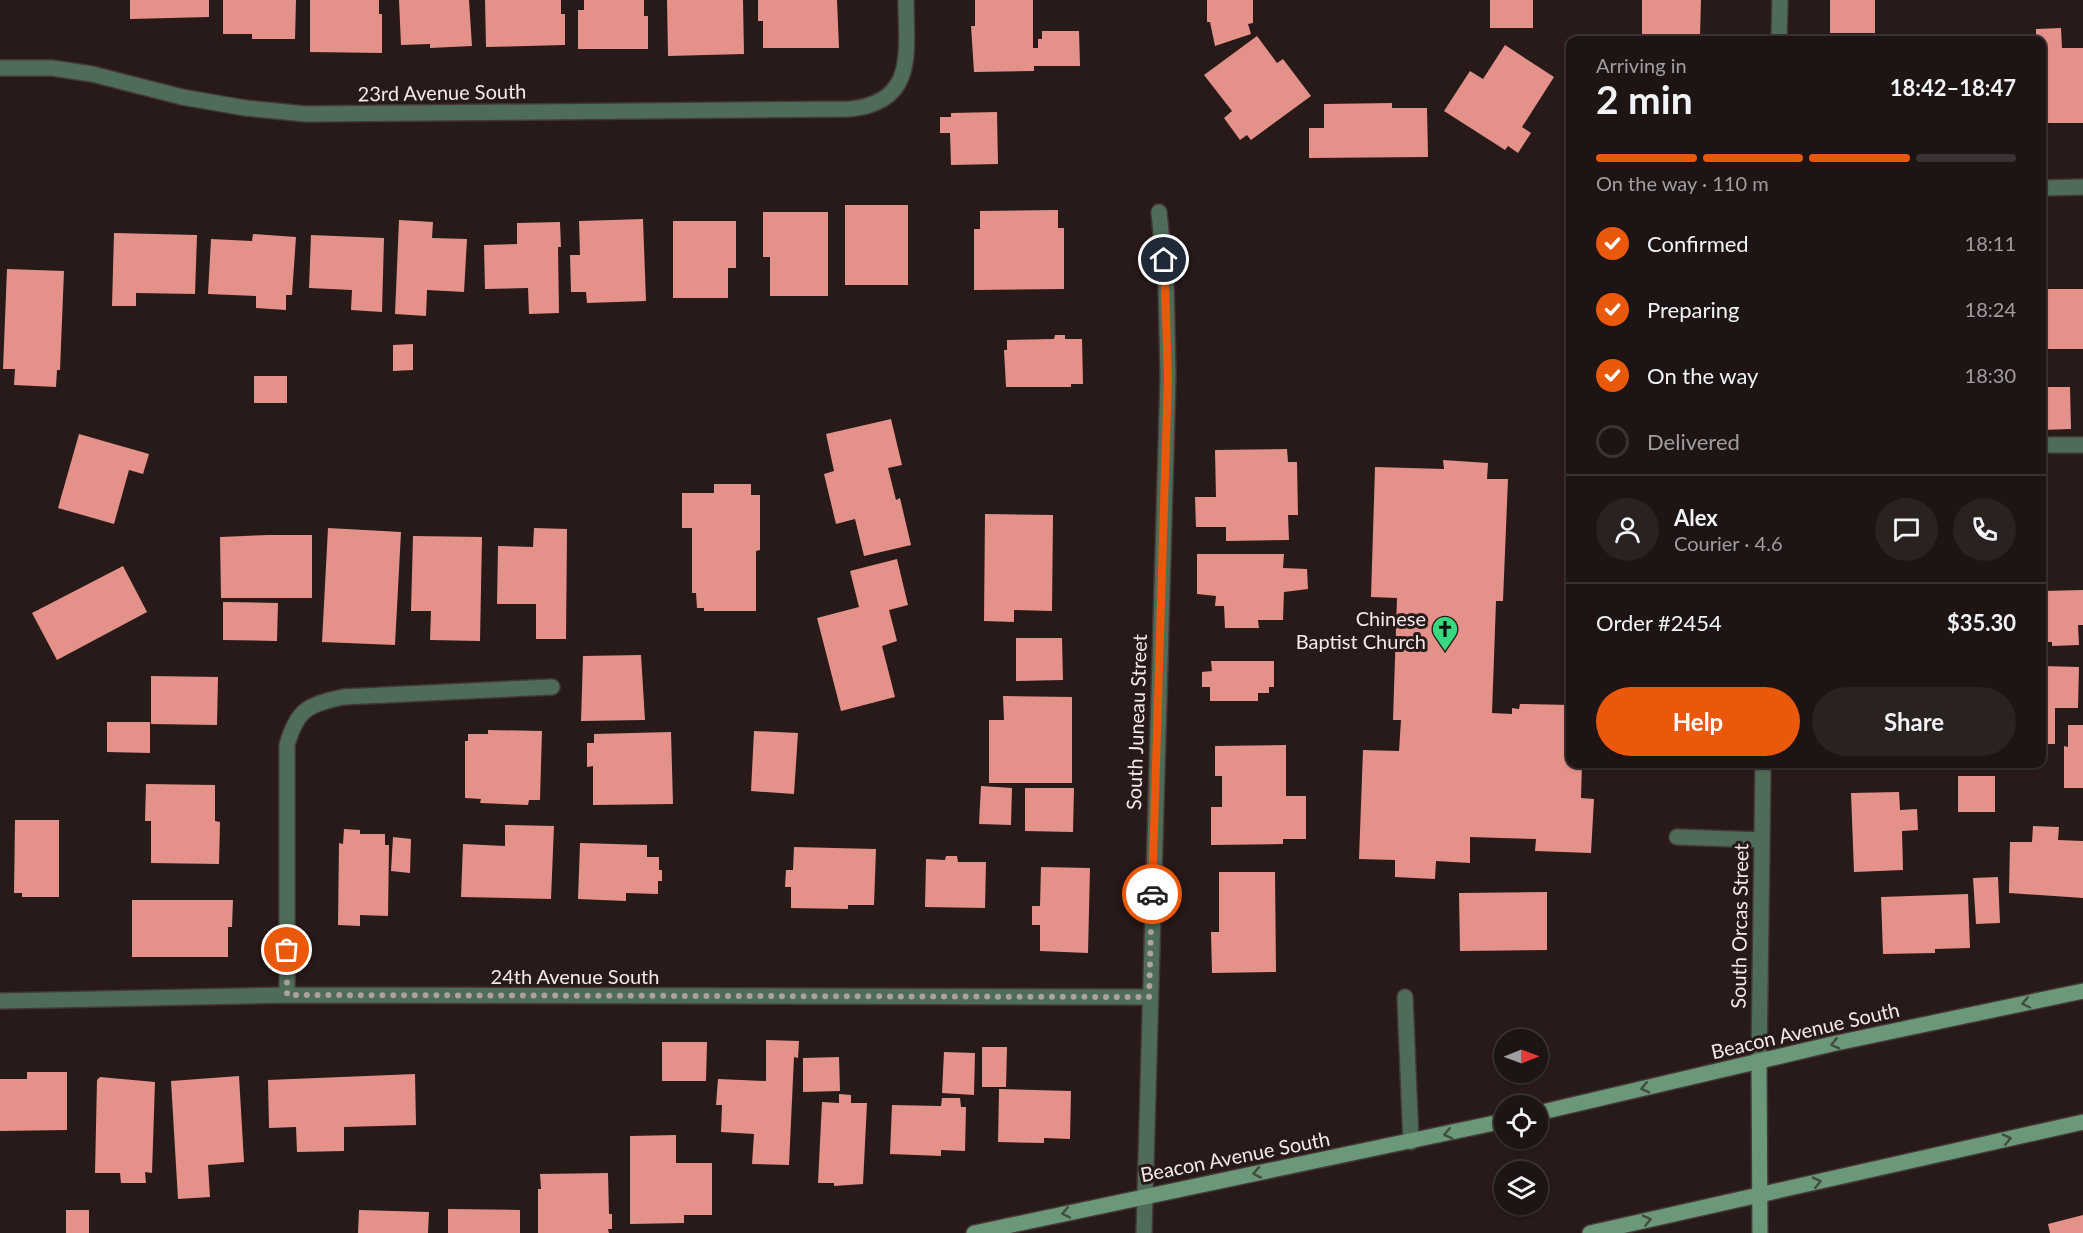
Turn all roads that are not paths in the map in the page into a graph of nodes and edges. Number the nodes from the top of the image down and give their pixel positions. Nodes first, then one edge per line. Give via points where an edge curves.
1 (906, 0) edge
2 (1780, 0) edge
3 (1779, 36) edge
4 (0, 68) edge
5 (2046, 188) edge
6 (2083, 188) edge
7 (1159, 212) dead end
8 (2046, 445) edge
9 (2083, 445) edge
10 (552, 687) dead end
11 (1763, 768) edge
12 (1677, 837) dead end
13 (1761, 840) junction
14 (2083, 991) edge
15 (287, 995) junction
16 (1149, 997) junction
17 (1405, 997) dead end
18 (0, 1002) edge
19 (1759, 1062) junction
20 (1548, 1111) edge
21 (2083, 1122) edge
22 (1494, 1123) edge
23 (1411, 1142) junction
24 (1146, 1195) junction
25 (1760, 1195) junction
26 (974, 1233) edge
27 (1144, 1233) edge
28 (1590, 1233) edge
29 (1760, 1233) edge

1 - 4 street, 23rd Avenue South via 905,68 901,82 887,98 869,107 850,109 306,114 182,97 52,68
2 - 3 street
5 - 6 street
7 - 16 street, South Juneau Street via 1166,284 1168,376
8 - 9 street
10 - 15 street via 343,697 301,711 287,745
11 - 13 street, South Orcas Street
12 - 13 street
13 - 19 street, South Orcas Street
14 -> 19 main road, Beacon Avenue South
15 - 16 street, 24th Avenue South
15 - 18 street, 24th Avenue South
16 - 24 street, South Juneau Street
17 - 23 street
19 -> 20 main road, Beacon Avenue South
19 - 25 main road, South Orcas Street
25 -> 21 main road
22 -> 23 main road, Beacon Avenue South
23 -> 24 main road, Beacon Avenue South
24 -> 26 main road, Beacon Avenue South
24 - 27 street, South Juneau Street
28 -> 25 main road
25 - 29 main road, South Orcas Street

